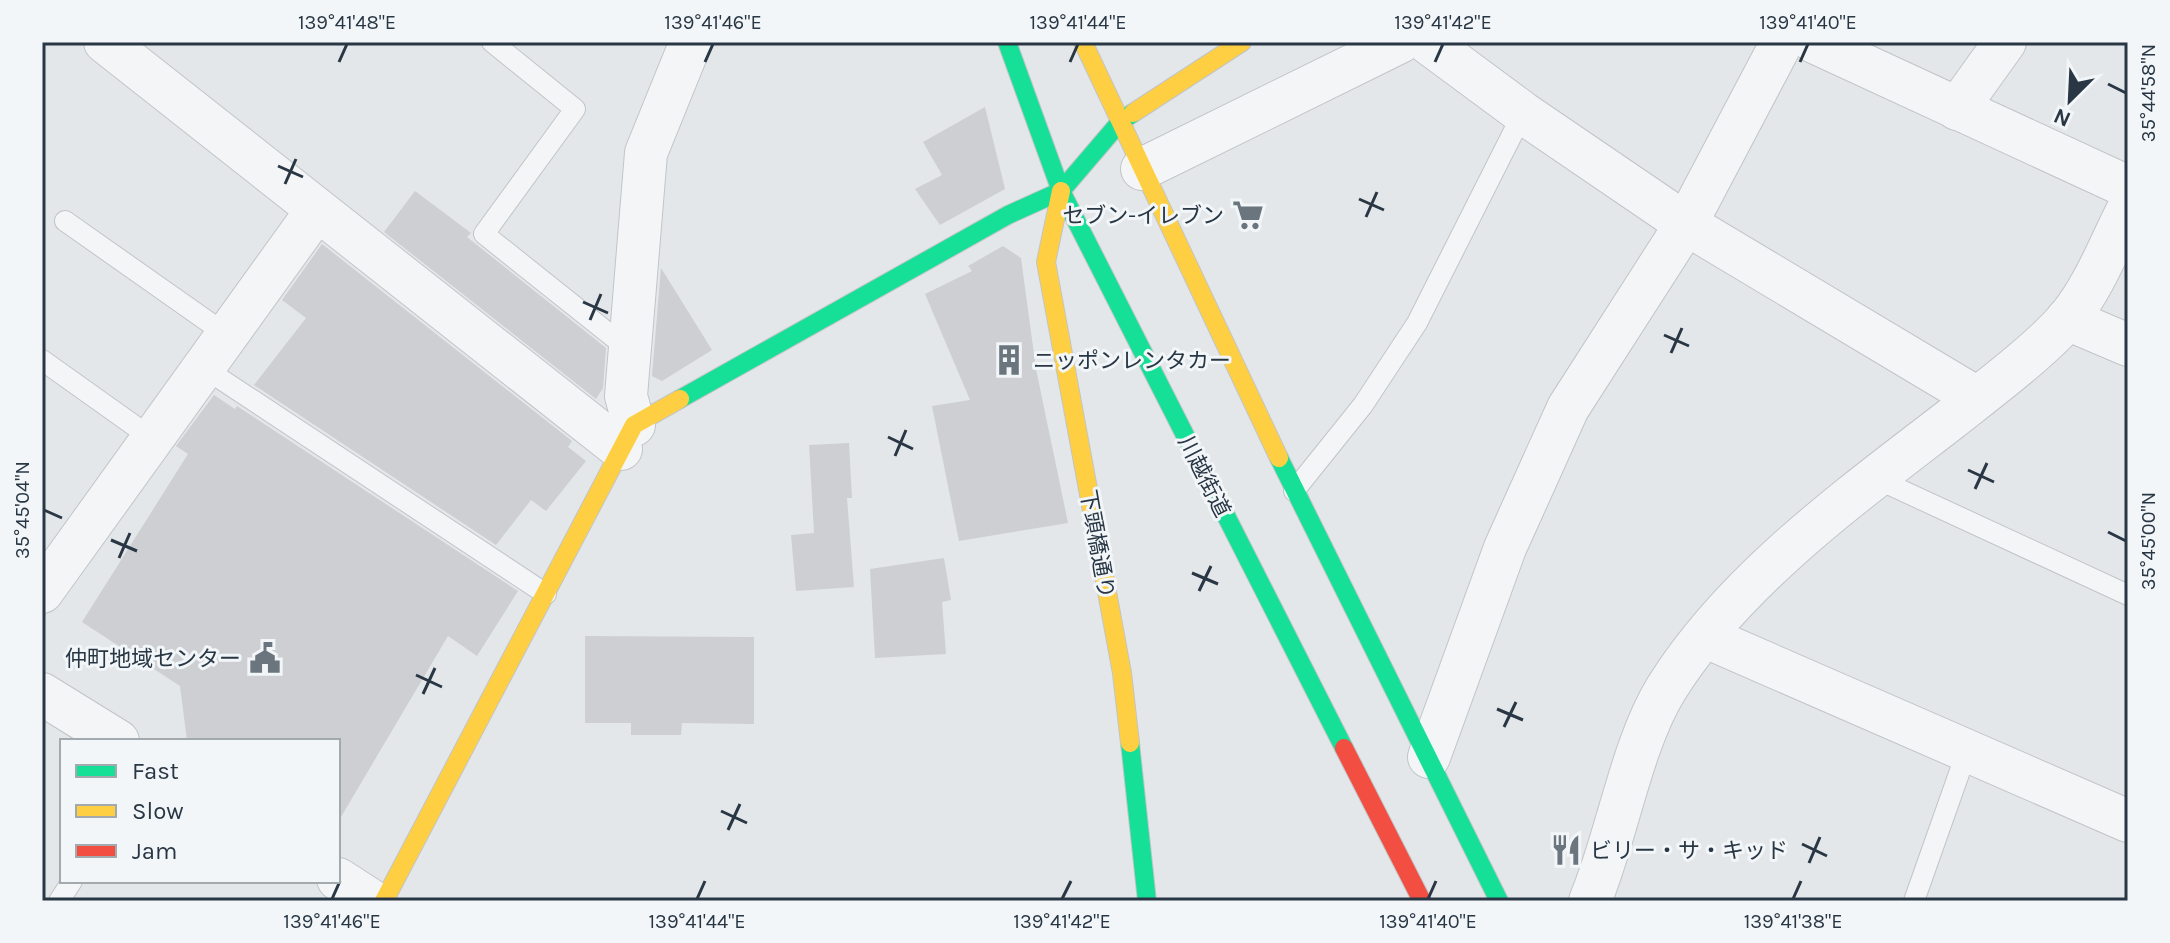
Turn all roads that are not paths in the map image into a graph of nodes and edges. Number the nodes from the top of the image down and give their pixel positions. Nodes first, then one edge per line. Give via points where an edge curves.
1 (105, 42) edge
2 (492, 42) edge
3 (691, 42) edge
4 (1007, 42) edge
5 (1083, 42) edge
6 (1242, 42) edge
7 (1400, 42) edge
8 (1427, 42) edge
9 (1782, 42) edge
10 (1814, 42) edge
11 (2005, 42) edge
12 (1957, 109) junction
13 (1523, 113) junction
14 (1120, 122) junction
15 (1142, 169) junction
16 (2128, 187) edge
17 (1061, 191) junction
18 (2128, 209) edge
19 (317, 210) junction
20 (65, 221) dead end
21 (1686, 224) junction
22 (2067, 319) junction
23 (2128, 345) edge
24 (215, 352) junction
25 (632, 352) junction
26 (42, 360) edge
27 (1977, 398) junction
28 (628, 437) junction
29 (153, 439) junction
30 (1875, 478) junction
31 (1294, 491) junction
32 (42, 592) edge
33 (546, 594) junction
34 (2128, 595) edge
35 (1706, 637) junction
36 (42, 694) edge
37 (115, 739) edge
38 (1967, 751) junction
39 (1429, 757) junction
40 (2128, 821) edge
41 (340, 880) edge
42 (71, 883) edge
43 (59, 901) edge
44 (372, 901) edge
45 (384, 901) edge
46 (1147, 901) edge
47 (1422, 901) edge
48 (1499, 901) edge
49 (1590, 901) edge
50 (1914, 901) edge

1 - 19 street
2 - 25 lane via 575,109 484,234
3 - 25 street via 646,153
4 - 17 main road, 川越街道
5 - 14 main road
6 - 14 main road
7 - 15 street
8 - 13 street
9 - 21 street
10 - 12 street
11 - 12 street
12 - 16 street
13 - 21 street
13 - 31 lane via 1417,323 1363,405
14 - 15 main road
14 - 17 main road
15 - 31 main road
17 - 28 main road via 1008,215
17 - 46 main road, 下頭橋通り via 1046,262 1122,673
17 - 47 main road, 川越街道
18 - 22 street via 2083,300
19 - 24 street
19 - 28 street
20 - 24 lane
21 - 27 street
21 - 39 street via 1568,408 1505,548
22 - 23 street
22 - 27 street
24 - 29 street
24 - 33 lane
25 - 28 street
26 - 29 lane
27 - 30 street
28 - 33 main road
29 - 32 street
30 - 34 lane
30 - 35 street via 1771,562
31 - 39 main road
33 - 45 main road
35 - 38 street
35 - 49 street via 1665,691
36 - 37 street
38 - 40 street
38 - 50 lane
39 - 48 main road
41 - 44 street
42 - 43 lane

